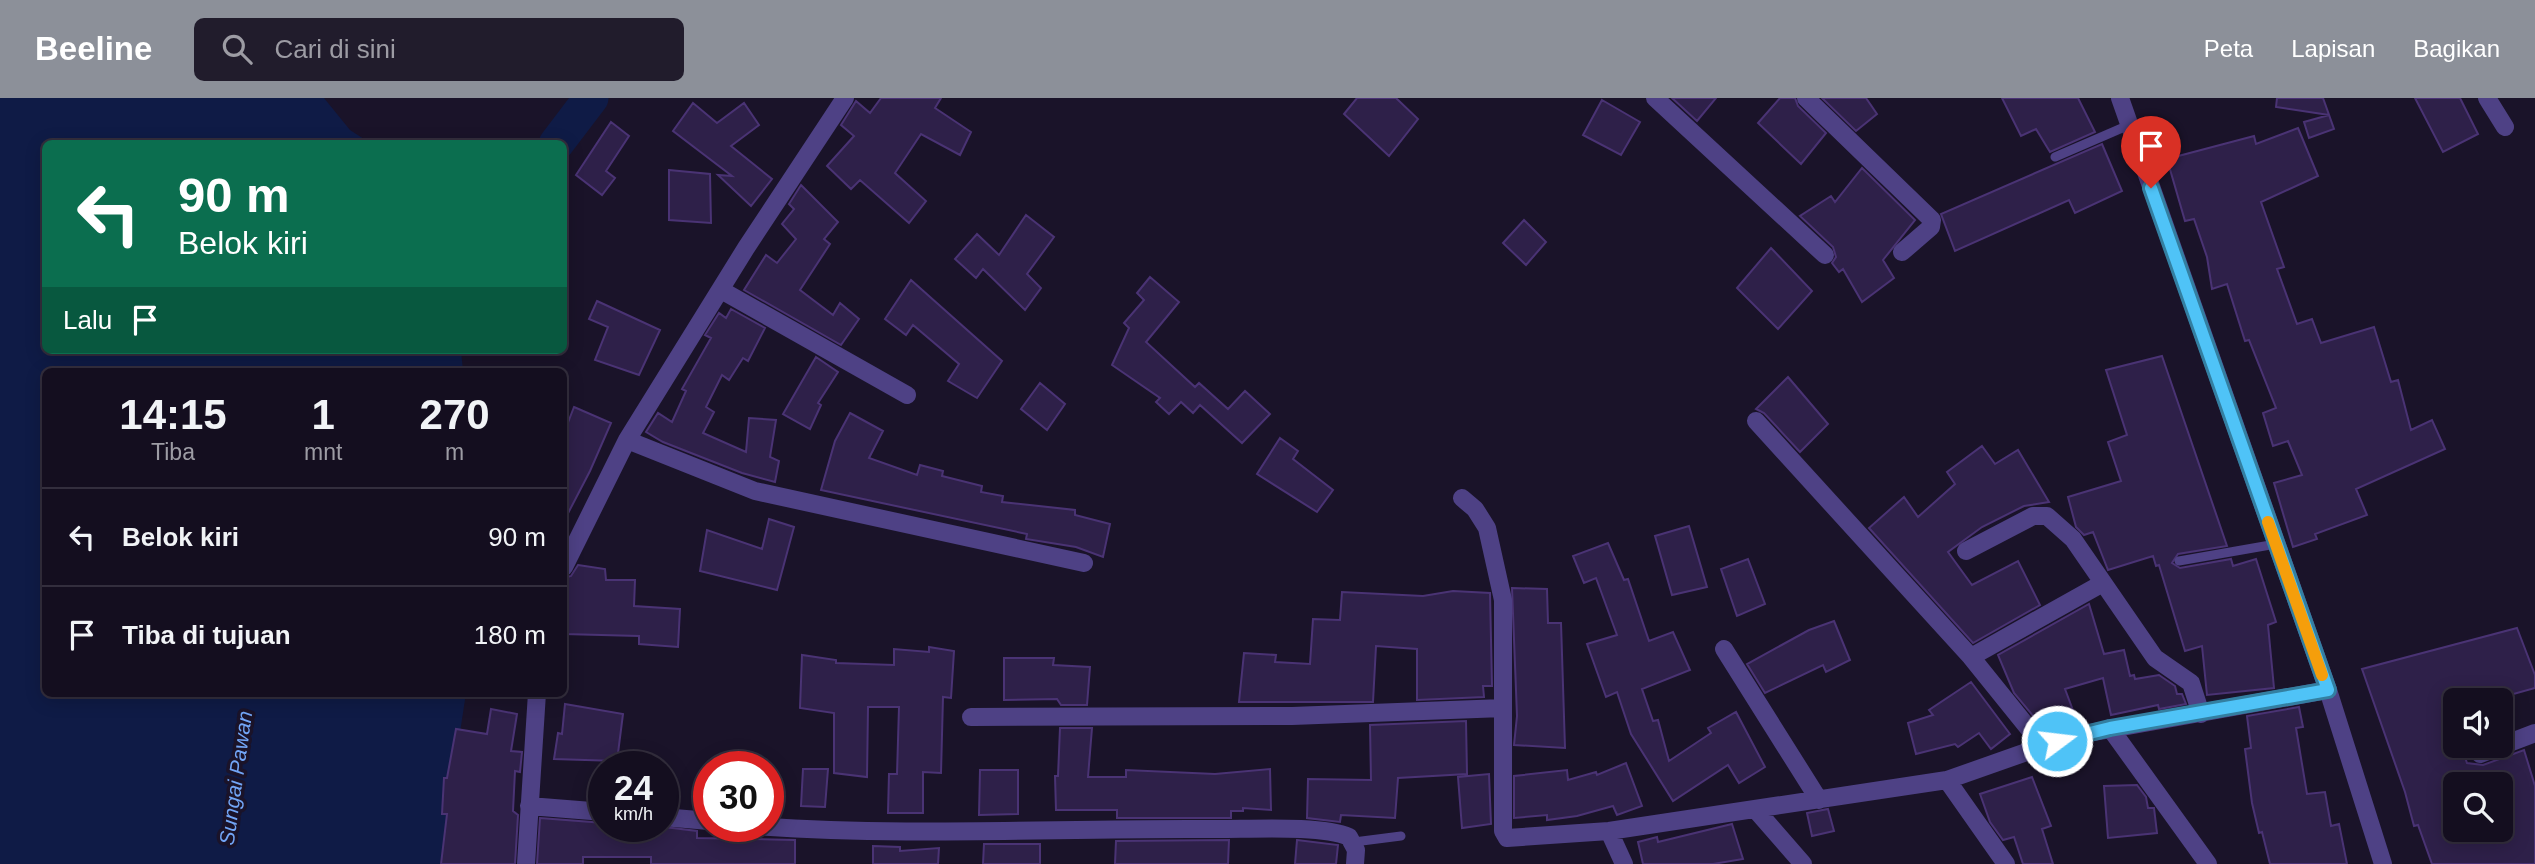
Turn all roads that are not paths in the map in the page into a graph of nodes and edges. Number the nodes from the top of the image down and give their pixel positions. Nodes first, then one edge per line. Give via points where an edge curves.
1 (845, 98) edge
2 (1655, 98) edge
3 (1806, 98) edge
4 (2120, 98) edge
5 (2487, 98) edge
6 (2129, 125) junction
7 (2505, 127) dead end
8 (2055, 157) dead end
9 (1902, 252) dead end
10 (1825, 255) dead end
11 (721, 290) junction
12 (907, 396) dead end
13 (1756, 421) dead end
14 (627, 440) junction
15 (1462, 498) dead end
16 (2276, 544) junction
17 (1966, 551) dead end
18 (567, 561) edge
19 (2179, 561) dead end
20 (1084, 563) dead end
21 (2103, 583) junction
22 (1724, 649) dead end
23 (1971, 657) junction
24 (2328, 690) junction
25 (537, 697) edge
26 (1503, 708) junction
27 (2202, 714) junction
28 (971, 717) dead end
29 (2110, 728) junction
30 (2535, 733) edge
31 (2513, 741) edge
32 (2042, 746) junction
33 (1947, 780) junction
34 (1819, 800) junction
35 (528, 806) junction
36 (1756, 810) junction
37 (588, 811) edge
38 (784, 827) edge
39 (1609, 831) junction
40 (1401, 836) dead end
41 (1354, 842) junction
42 (526, 864) edge
43 (1355, 864) edge
44 (1624, 864) edge
45 (1803, 864) edge
46 (2006, 864) edge
47 (2208, 864) edge
48 (2383, 864) edge

1 - 11 street
2 - 10 street
3 - 9 street via 1932,220 1931,227
4 - 6 street
5 - 7 street
6 - 8 lane
6 - 16 street
11 - 12 street
11 - 14 street
13 - 23 street
14 - 18 street
14 - 20 street via 755,491
15 - 26 street via 1487,528 1495,556 1503,600
16 - 19 lane
16 - 24 street
17 - 21 street via 2033,516 2047,516 2073,540
21 - 23 street
21 - 27 street via 2155,658 2191,683
22 - 34 street
23 - 32 street
24 - 27 street
24 - 48 street
25 - 35 street
26 - 28 street via 1320,715
26 - 39 street via 1505,836
27 - 29 street
29 - 32 street
29 - 47 street
30 - 31 street
32 - 33 street
33 - 34 street
33 - 46 street
34 - 36 street
35 - 37 street
35 - 42 street
36 - 39 street
36 - 45 street
38 - 41 street via 935,834 1260,830 1342,834
39 - 44 street
40 - 41 lane
41 - 43 street

